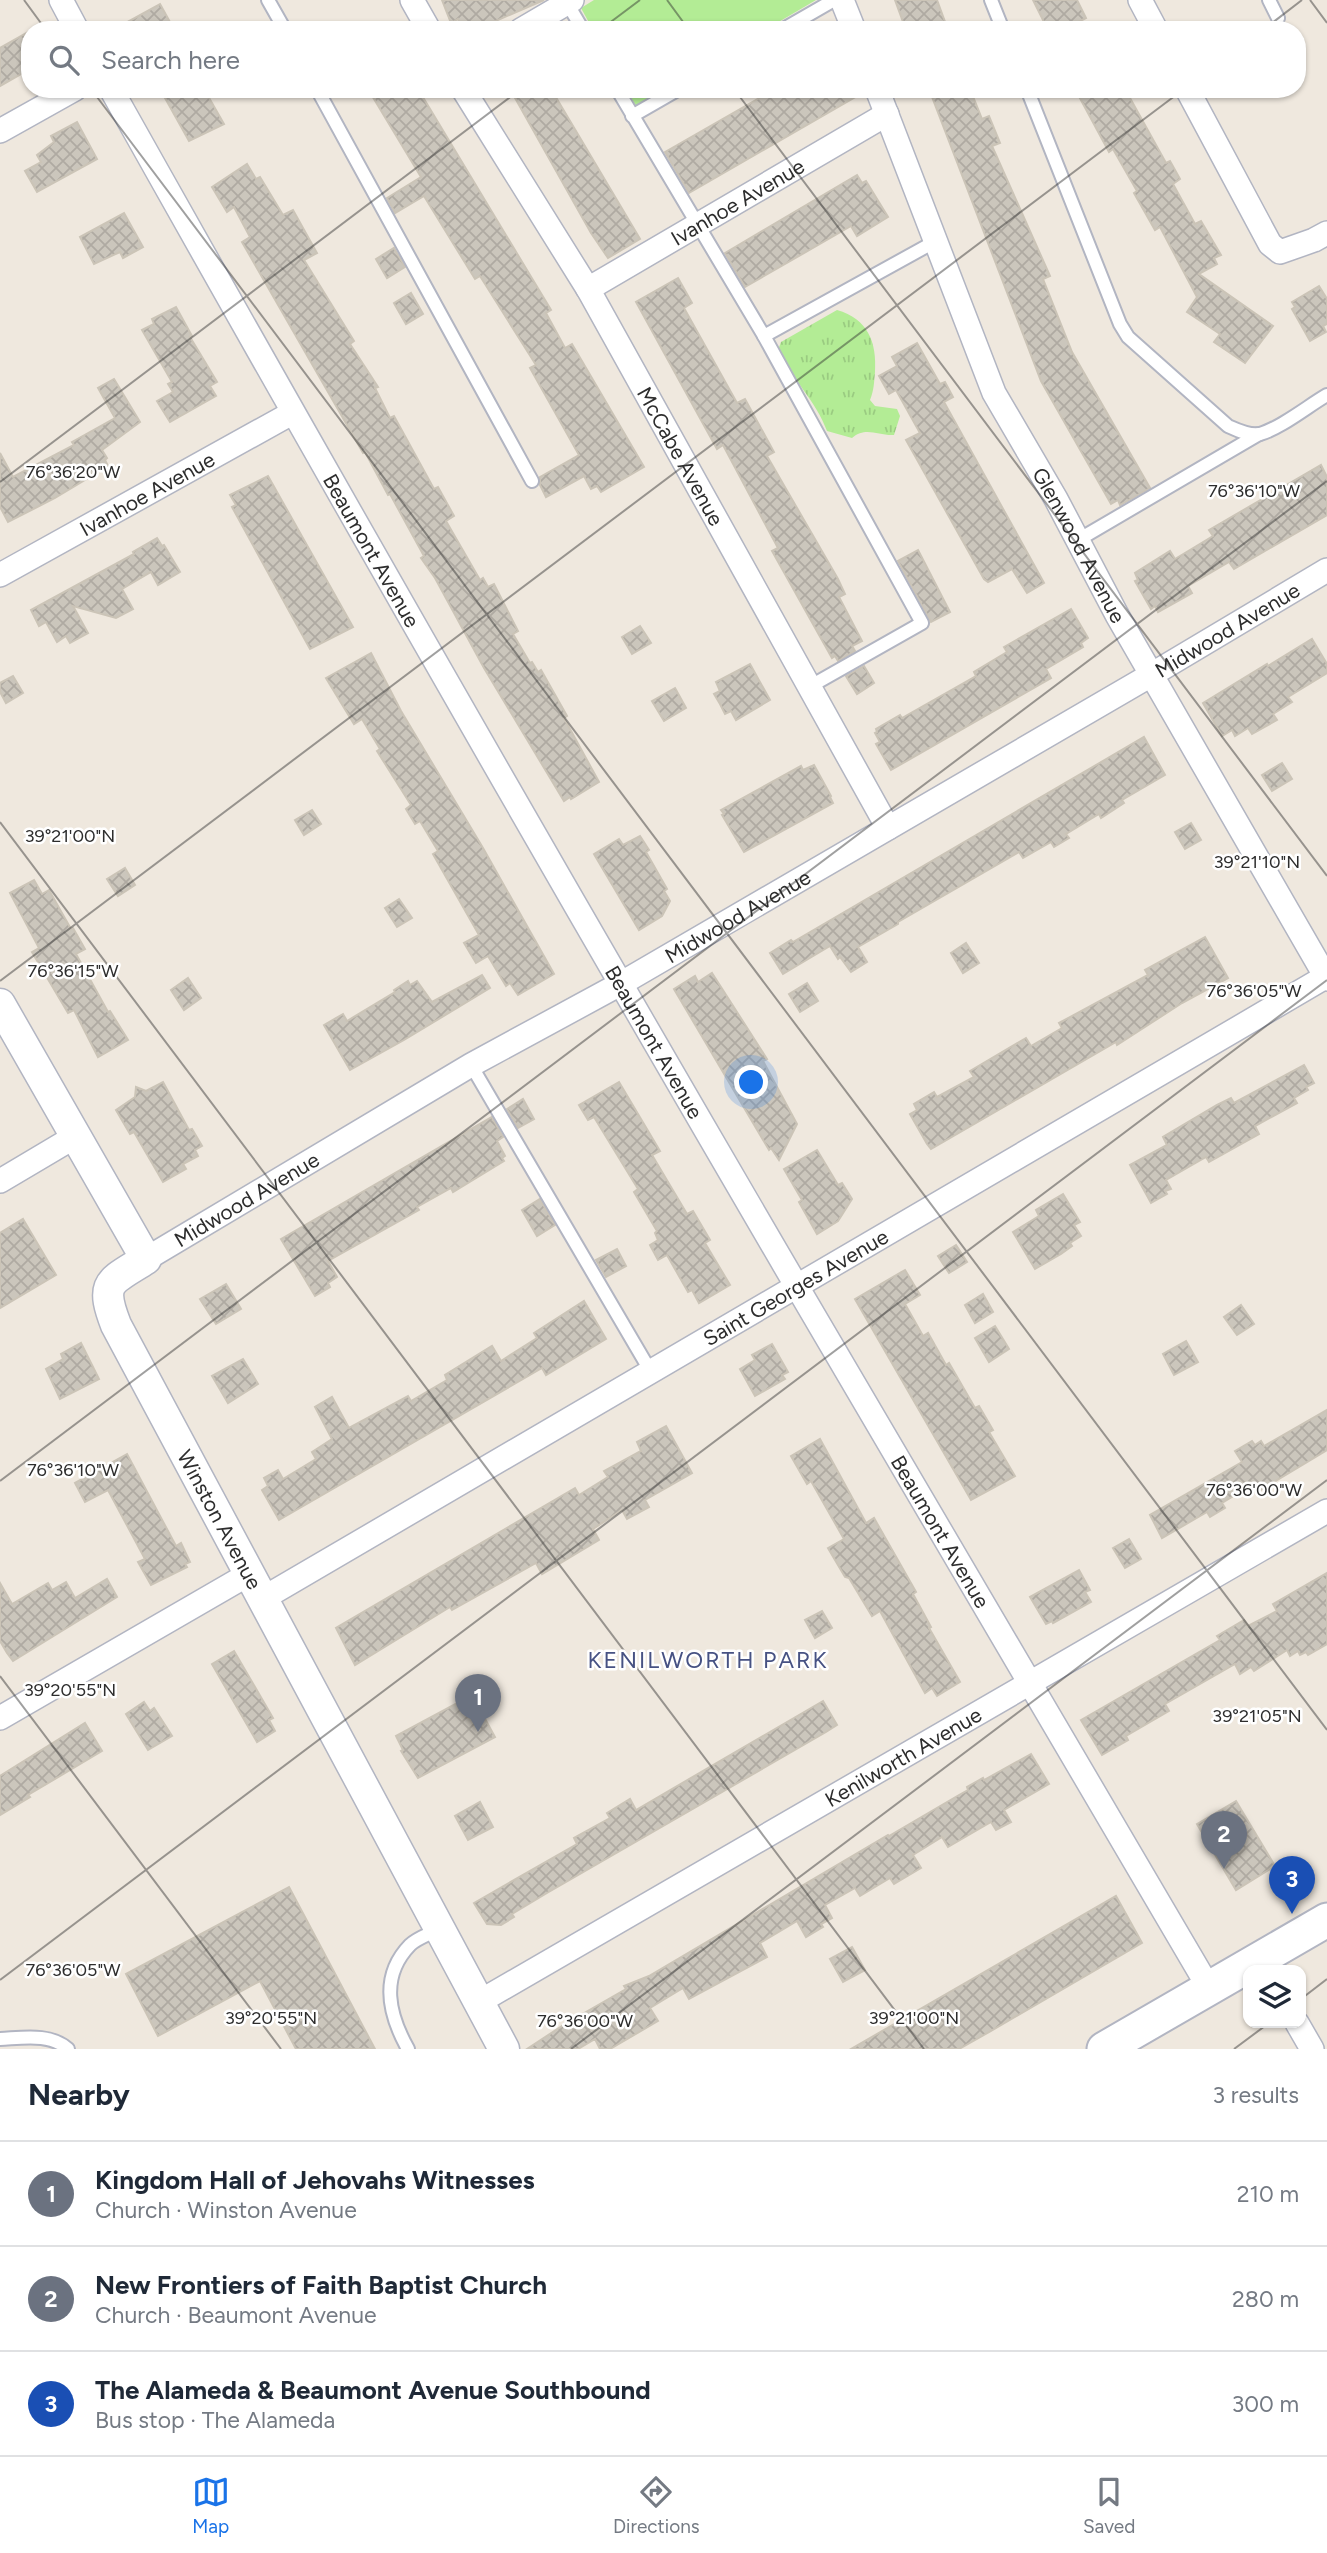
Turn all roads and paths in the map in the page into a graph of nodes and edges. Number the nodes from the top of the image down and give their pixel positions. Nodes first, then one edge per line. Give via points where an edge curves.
1 (61, 0) edge
2 (268, 0) edge
3 (412, 0) edge
4 (834, 0) edge
5 (842, 0) edge
6 (991, 0) edge
7 (1140, 0) edge
8 (1269, 0) edge
9 (561, 3) edge
10 (1278, 18) dead end
11 (72, 21) edge
12 (280, 21) edge
13 (424, 21) edge
14 (534, 21) edge
15 (576, 21) edge
16 (798, 21) edge
17 (850, 21) edge
18 (999, 21) edge
19 (1151, 21) edge
20 (59, 98) edge
21 (116, 98) edge
22 (322, 98) edge
23 (469, 98) edge
24 (622, 98) edge
25 (663, 98) edge
26 (881, 98) edge
27 (1031, 98) edge
28 (1192, 98) edge
29 (887, 114) junction
30 (632, 116) junction
31 (0, 131) edge
32 (697, 225) junction
33 (1327, 233) edge
34 (936, 241) junction
35 (588, 289) junction
36 (764, 336) junction
37 (1327, 395) edge
38 (292, 412) junction
39 (1259, 434) junction
40 (532, 481) dead end
41 (1078, 540) junction
42 (1327, 570) edge
43 (0, 575) edge
44 (1151, 675) junction
45 (809, 687) junction
46 (888, 828) junction
47 (1326, 977) edge
48 (622, 983) junction
49 (0, 1004) edge
50 (471, 1066) junction
51 (76, 1136) junction
52 (0, 1181) edge
53 (146, 1259) junction
54 (797, 1287) junction
55 (651, 1372) junction
56 (1327, 1511) edge
57 (256, 1586) junction
58 (1032, 1682) junction
59 (0, 1718) edge
60 (1327, 1920) edge
61 (439, 1929) junction
62 (1265, 1964) edge
63 (1209, 1988) junction
64 (479, 2002) junction
65 (1300, 2028) edge
66 (0, 2039) edge
67 (68, 2049) edge
68 (408, 2049) edge
69 (504, 2049) edge
70 (1104, 2049) edge
71 (1312, 2049) edge

1 - 11 street
2 - 12 lane
3 - 13 street
4 - 16 lane
5 - 17 street
6 - 18 lane
7 - 19 street
8 - 10 lane
9 - 14 street
9 - 15 lane
20 - 31 street
21 - 38 street, Beaumont Avenue
22 - 40 lane
23 - 35 street, McCabe Avenue
24 - 30 lane
25 - 30 lane
26 - 29 street, Glenwood Avenue
27 - 39 lane via 1128,337 1227,426
28 - 33 street via 1270,244 1280,252
29 - 32 street, Ivanhoe Avenue
29 - 34 street, Glenwood Avenue
30 - 32 lane
32 - 35 street, Ivanhoe Avenue
32 - 36 lane
34 - 36 lane
34 - 41 street, Glenwood Avenue via 995,393
35 - 45 street, McCabe Avenue
36 - 45 lane via 922,623
37 - 39 lane
38 - 43 street, Ivanhoe Avenue
38 - 48 street, Beaumont Avenue
39 - 41 lane
41 - 44 street, Glenwood Avenue
42 - 44 street, Midwood Avenue
44 - 46 street, Midwood Avenue
44 - 47 street, Glenwood Avenue
45 - 46 street, McCabe Avenue
46 - 48 street, Midwood Avenue
47 - 54 street, Saint Georges Avenue
48 - 50 street, Midwood Avenue
48 - 54 street, Beaumont Avenue
49 - 51 street
50 - 53 street, Midwood Avenue
50 - 55 lane
51 - 52 street
51 - 53 street
53 - 57 street, Winston Avenue via 115,1279 107,1291 109,1306
54 - 55 street, Saint Georges Avenue
54 - 58 street, Beaumont Avenue
55 - 57 street, Saint Georges Avenue
56 - 58 street, Kenilworth Avenue
57 - 59 street, Saint Georges Avenue
57 - 61 street, Winston Avenue
58 - 63 street, Beaumont Avenue
58 - 64 street, Kenilworth Avenue
60 - 62 main road
61 - 64 street, Winston Avenue
61 - 68 lane via 410,1945 390,1986 392,2018
62 - 63 main road
63 - 70 main road
64 - 69 street, Winston Avenue
65 - 71 street
66 - 67 lane via 43,2038 59,2041

